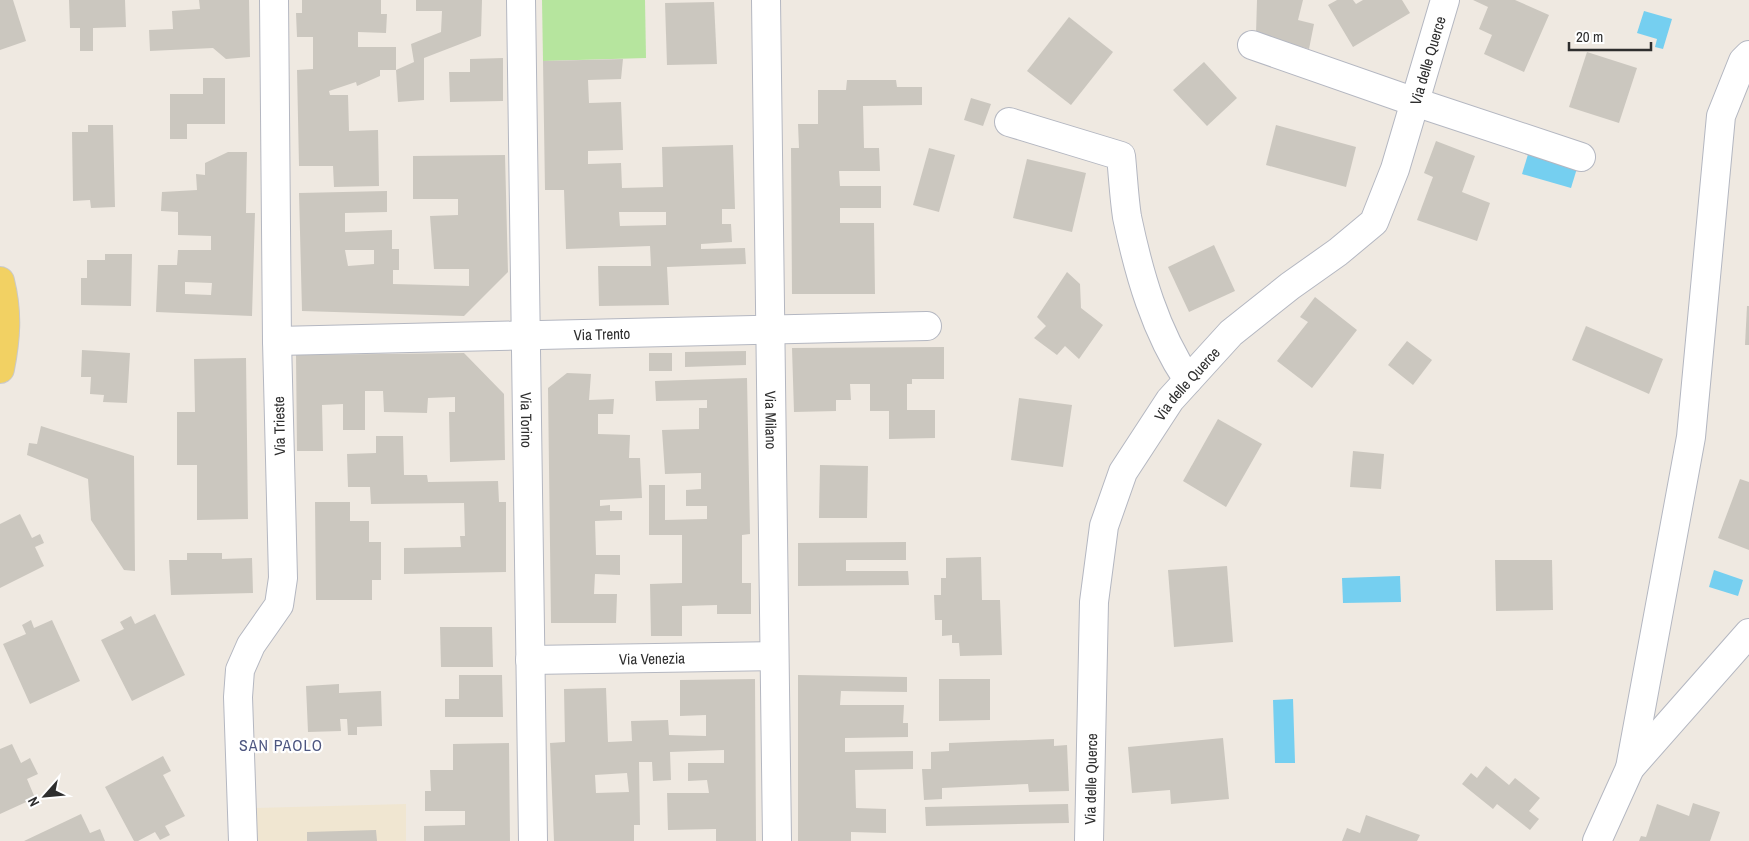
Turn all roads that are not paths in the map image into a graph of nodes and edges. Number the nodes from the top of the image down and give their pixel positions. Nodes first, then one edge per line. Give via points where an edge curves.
1 (274, 0) edge
2 (520, 0) edge
3 (766, 0) edge
4 (1445, 0) edge
5 (1252, 45) dead end
6 (1749, 54) edge
7 (1415, 102) junction
8 (1009, 122) dead end
9 (1581, 157) dead end
10 (0, 281) edge
11 (927, 326) dead end
12 (770, 331) junction
13 (526, 335) junction
14 (277, 340) junction
15 (0, 369) edge
16 (1188, 380) junction
17 (1749, 633) edge
18 (774, 656) junction
19 (530, 660) junction
20 (1630, 768) junction
21 (243, 841) edge
22 (533, 841) edge
23 (777, 841) edge
24 (1089, 841) edge
25 (1597, 841) edge

1 - 14 street, Via Trieste
2 - 13 street, Via Torino
3 - 12 street, Via Milano
4 - 7 street, Via delle Querce
5 - 7 street
6 - 20 street via 1743,60 1721,116 1691,438
7 - 9 street
7 - 16 street, Via delle Querce via 1395,169 1374,222 1232,333
8 - 16 street via 1121,156 1127,215 1147,299 1172,357
10 - 15 main road via 5,302 5,340
11 - 12 street, Via Trento
12 - 13 street, Via Trento
12 - 18 street, Via Milano
13 - 14 street, Via Trento
13 - 19 street, Via Torino
14 - 21 street, Via Trieste via 283,578 279,604 251,645 240,670
16 - 24 street, Via delle Querce via 1170,400 1123,472 1104,526 1094,602
17 - 20 street
18 - 19 street, Via Venezia
18 - 23 street, Via Milano
19 - 22 street, Via Torino
20 - 25 street

